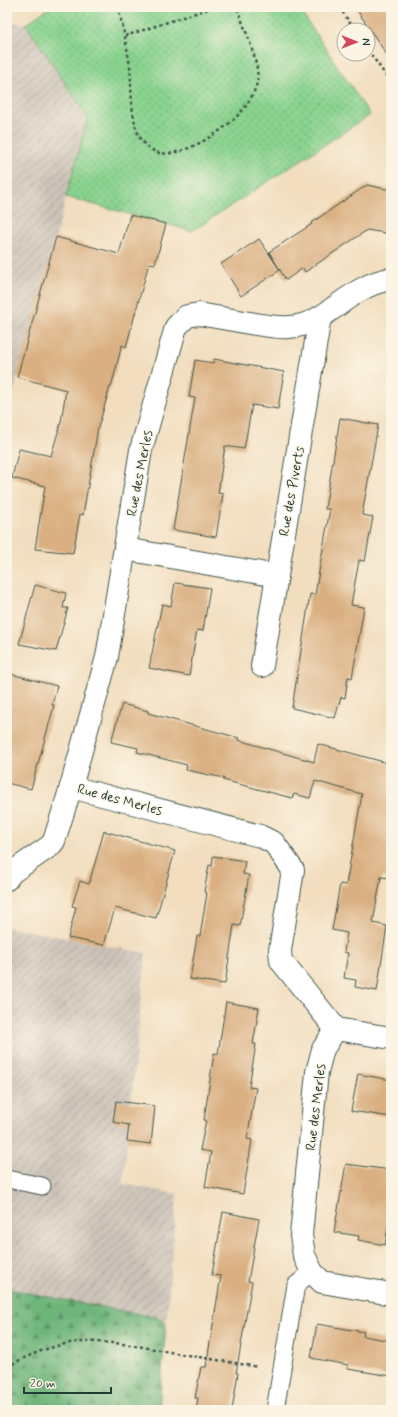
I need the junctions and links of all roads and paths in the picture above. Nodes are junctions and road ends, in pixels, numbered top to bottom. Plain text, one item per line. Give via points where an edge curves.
1 (118, 7) edge
2 (214, 7) edge
3 (237, 7) edge
4 (339, 7) edge
5 (349, 22) edge
6 (125, 36) junction
7 (376, 61) edge
8 (391, 83) edge
9 (391, 279) edge
10 (320, 317) junction
11 (126, 549) junction
12 (277, 576) junction
13 (262, 666) dead end
14 (71, 787) junction
15 (7, 879) edge
16 (336, 1029) junction
17 (391, 1038) edge
18 (7, 1179) edge
19 (42, 1186) dead end
20 (312, 1272) junction
21 (391, 1294) edge
22 (7, 1367) edge
23 (282, 1372) junction
24 (275, 1410) edge

1 - 6 path
2 - 6 path
3 - 6 path via 257,68 257,82 253,94 245,108 226,126 205,140 182,150 159,153 149,148 137,131
4 - 5 path
7 - 8 path
9 - 10 street, Rue des Merles via 378,281 363,288
10 - 11 street, Rue des Merles via 302,325 277,328 199,314 187,316 176,327 141,450
10 - 12 street, Rue des Piverts
11 - 12 street
11 - 14 street, Rue des Merles via 107,658
12 - 13 street, Rue des Piverts
14 - 15 street via 54,841 11,873
14 - 16 street, Rue des Merles via 260,836 274,843 293,870 280,950 281,961
16 - 17 street
16 - 20 street, Rue des Merles via 323,1049 315,1088 301,1235 304,1255
18 - 19 lane
20 - 21 street via 322,1282
20 - 23 lane via 296,1285
22 - 23 path via 52,1348 70,1343 95,1342 132,1344
23 - 24 lane

